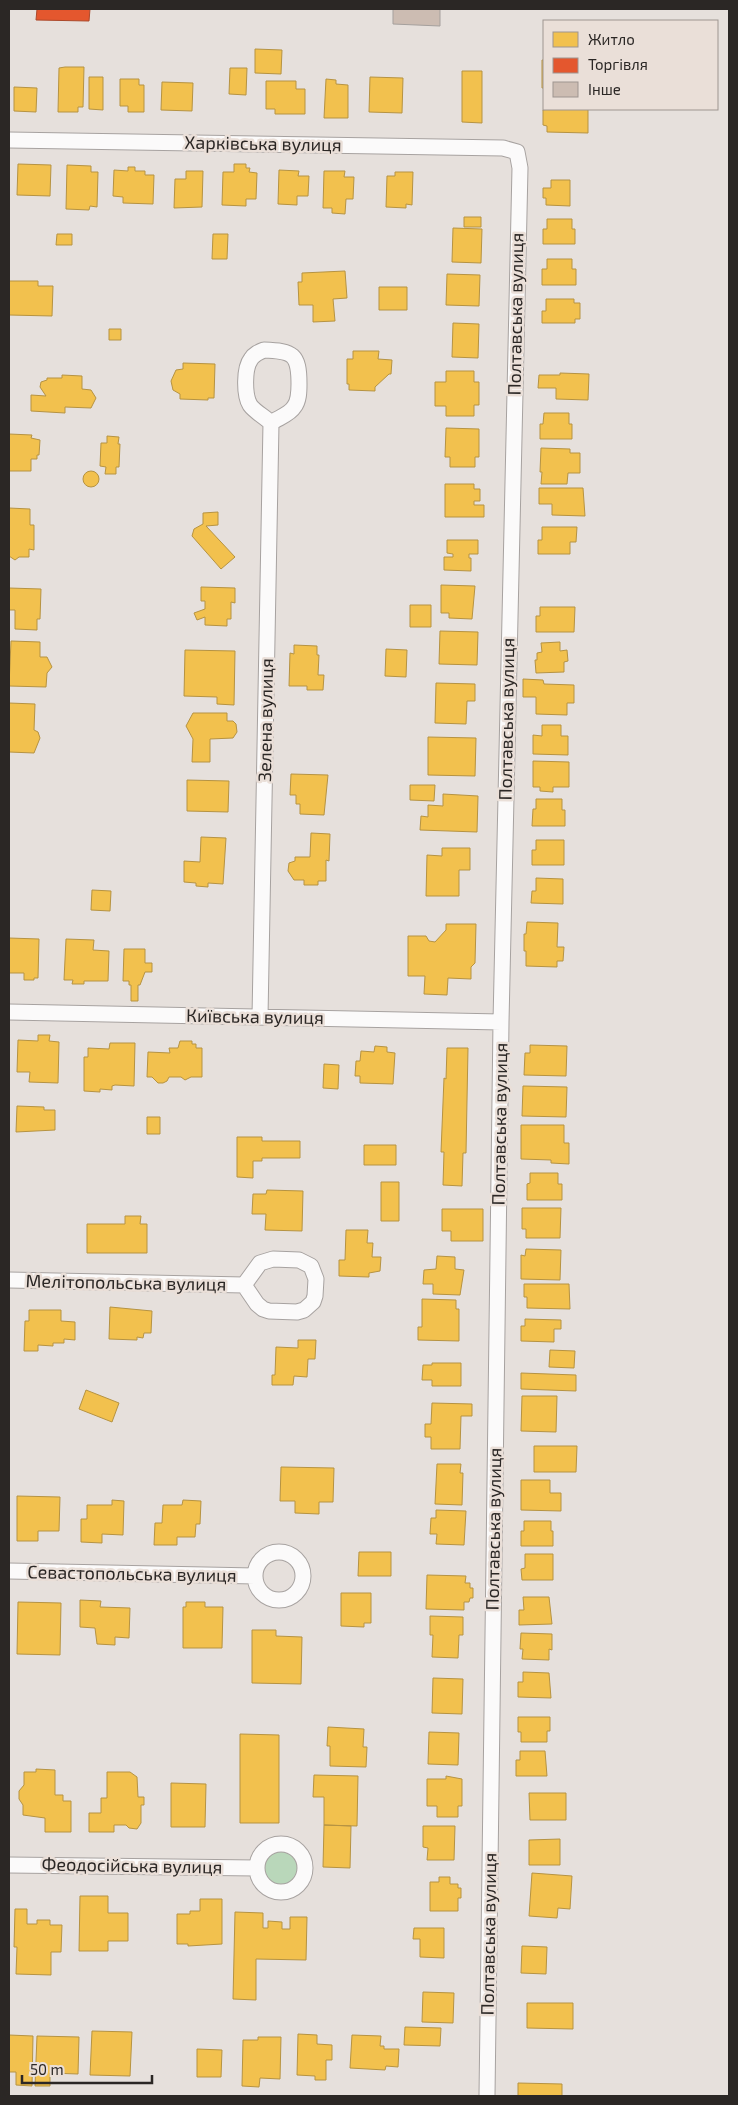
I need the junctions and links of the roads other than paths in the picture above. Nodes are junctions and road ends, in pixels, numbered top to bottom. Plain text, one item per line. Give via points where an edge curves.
1 (9, 140) edge
2 (517, 152) joint
3 (271, 423) junction
4 (9, 1012) edge
5 (260, 1017) junction
6 (501, 1022) junction
7 (9, 1280) edge
8 (244, 1285) junction
9 (9, 1571) edge
10 (255, 1576) dead end
11 (9, 1865) edge
12 (256, 1868) dead end
13 (487, 2096) edge

1 - 2 street, Харківська вулиця via 503,148
2 - 6 street, Полтавська вулиця via 520,168
3 - 3 street via 249,403 248,368 252,356 258,352 282,351 298,363 298,395 294,407
3 - 5 street, Зелена вулиця
4 - 5 street, Київська вулиця
5 - 6 street, Київська вулиця
6 - 13 street, Полтавська вулиця
7 - 8 street, Мелітопольська вулиця
8 - 8 street, Мелітопольська вулиця via 263,1309 298,1312 309,1308 313,1302 316,1279 311,1266 305,1262 273,1259 260,1263
9 - 10 street, Севастопольська вулиця
11 - 12 street, Феодосійська вулиця

